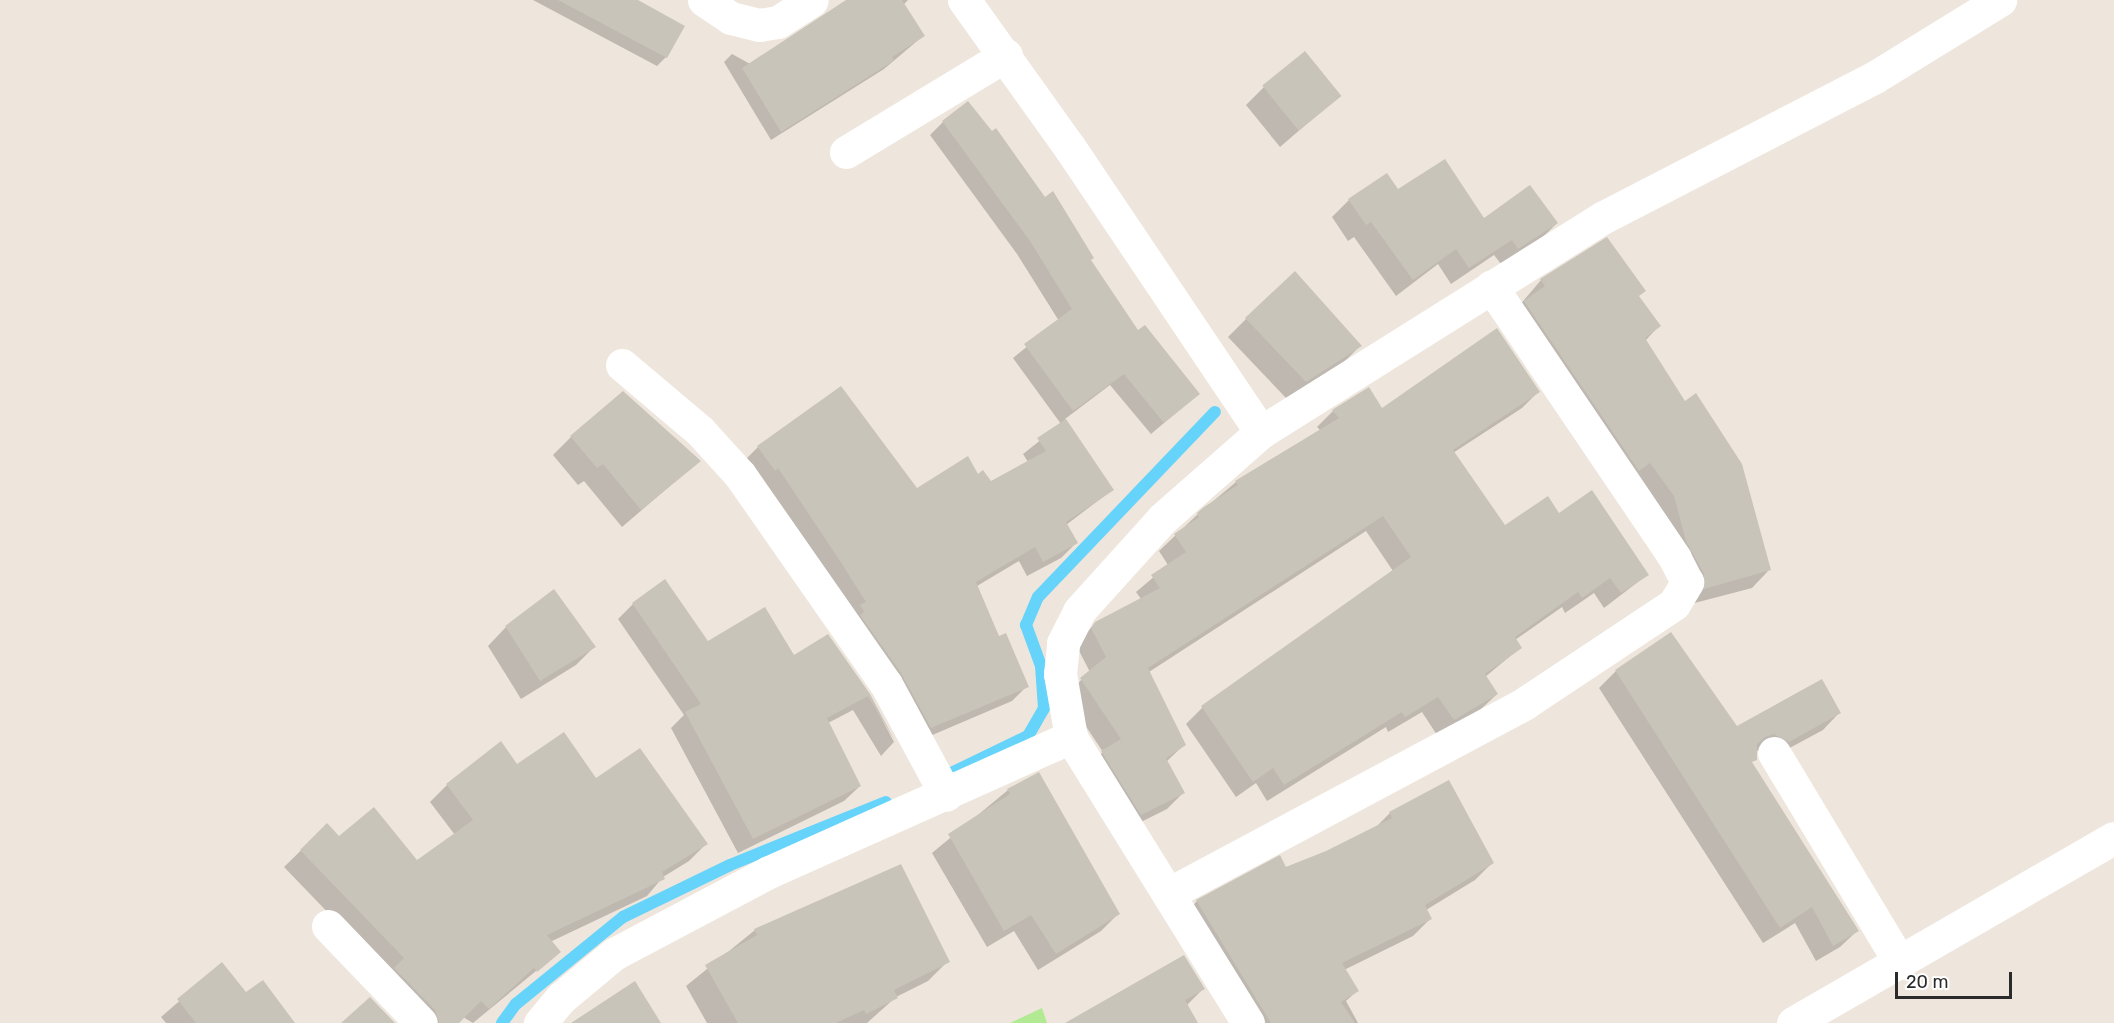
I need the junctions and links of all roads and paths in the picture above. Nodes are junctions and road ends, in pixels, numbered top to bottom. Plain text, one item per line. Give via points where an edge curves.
1 (704, 0) edge
2 (812, 0) edge
3 (964, 0) edge
4 (2000, 0) edge
5 (1006, 55) junction
6 (846, 152) dead end
7 (1491, 286) junction
8 (622, 365) dead end
9 (1261, 432) junction
10 (1071, 737) junction
11 (1774, 753) dead end
12 (946, 795) junction
13 (2114, 838) edge
14 (1168, 894) junction
15 (328, 926) dead end
16 (1900, 963) junction
17 (422, 1023) edge
18 (540, 1023) edge
19 (1248, 1023) edge
20 (1793, 1023) edge

1 - 2 street via 731,18 759,25 778,22
3 - 5 street
4 - 7 street via 1875,77 1602,218
5 - 6 street
5 - 9 street
7 - 9 street
7 - 14 street via 1676,558 1687,582 1674,604 1525,703
8 - 12 street via 700,431 740,475 886,684
9 - 10 street via 1162,519 1079,611 1063,643 1060,674
10 - 12 street
10 - 14 street
11 - 16 street
12 - 18 street via 769,872 614,954 561,998
13 - 16 street
14 - 19 street
15 - 17 street
16 - 20 street

